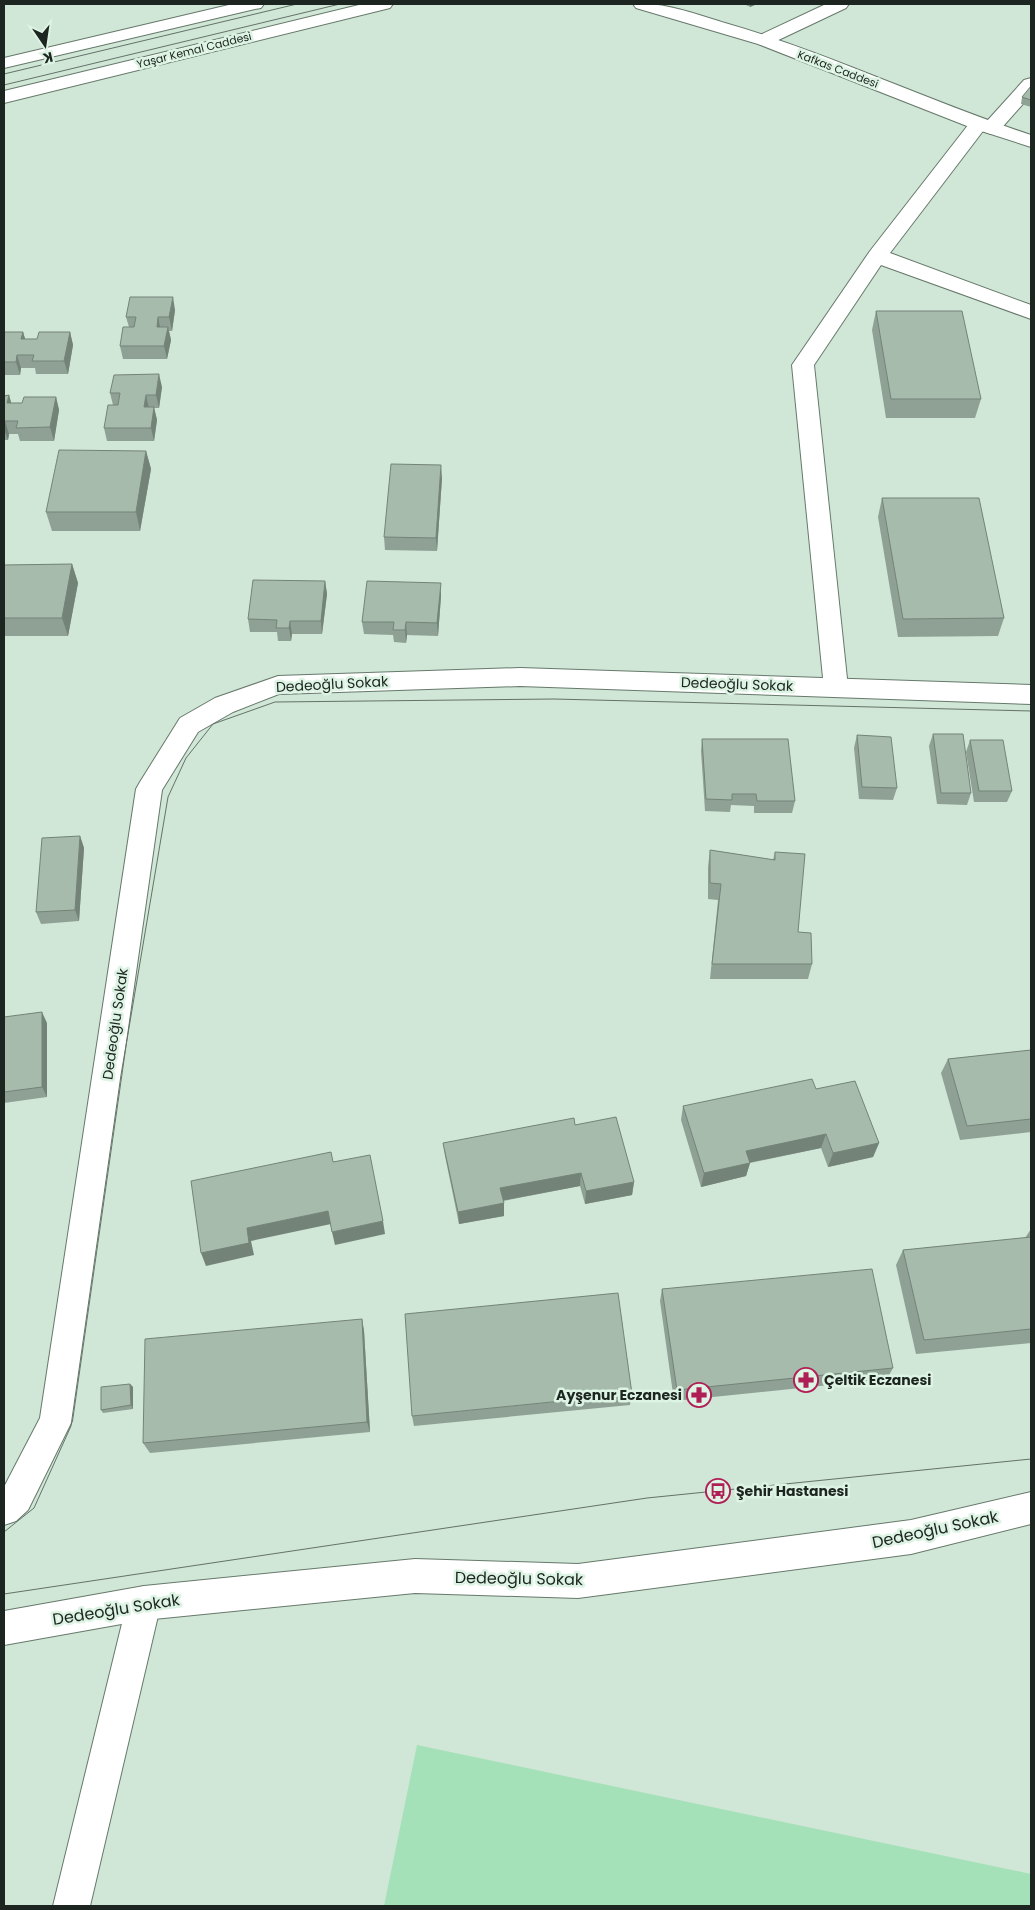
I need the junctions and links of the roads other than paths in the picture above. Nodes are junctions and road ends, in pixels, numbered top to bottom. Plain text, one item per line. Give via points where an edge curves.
1 (255, 4) edge
2 (384, 4) edge
3 (642, 4) edge
4 (840, 4) edge
5 (764, 40) junction
6 (4, 63) edge
7 (1031, 84) edge
8 (4, 97) edge
9 (985, 126) junction
10 (1031, 141) edge
11 (877, 256) junction
12 (1031, 312) edge
13 (836, 688) junction
14 (1031, 695) edge
15 (1031, 1508) edge
16 (4, 1509) edge
17 (144, 1603) junction
18 (4, 1628) edge
19 (71, 1906) edge

1 - 6 street
2 - 8 street, Yaşar Kemal Caddesi
3 - 5 street, Kafkas Caddesi
4 - 5 street
5 - 9 street, Kafkas Caddesi
7 - 9 street
9 - 10 street, Kafkas Caddesi
9 - 11 street
11 - 12 street
11 - 13 street via 803,365
13 - 14 street, Dedeoğlu Sokak
13 - 16 street, Dedeoğlu Sokak via 520,677 278,685 224,705 189,725 149,789 56,1421 16,1498
15 - 17 street, Dedeoğlu Sokak via 911,1537 578,1581 415,1576
17 - 18 street, Dedeoğlu Sokak
17 - 19 street

